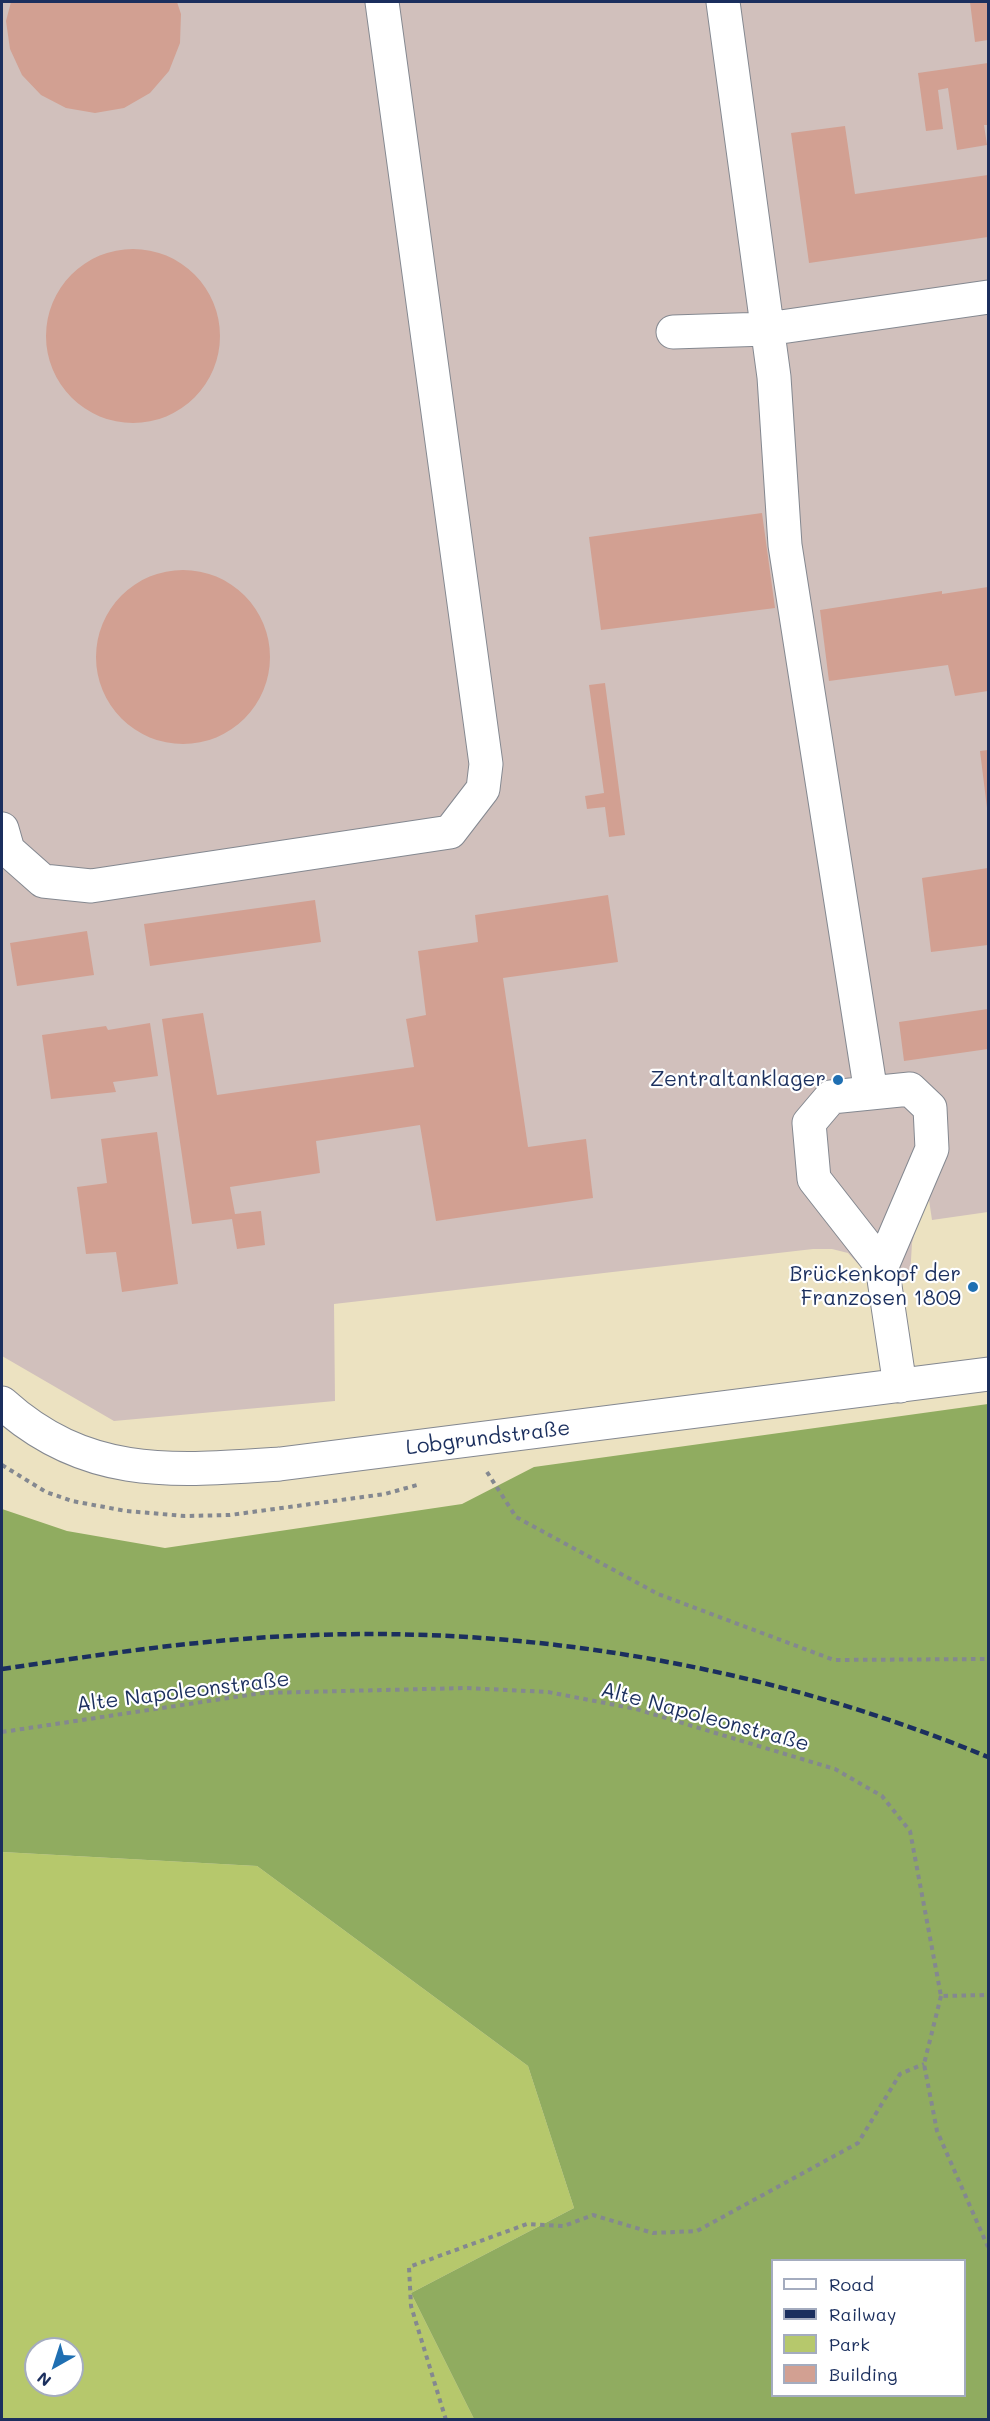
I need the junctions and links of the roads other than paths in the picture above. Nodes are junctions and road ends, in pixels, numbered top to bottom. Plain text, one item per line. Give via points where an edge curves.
1 (382, 2) edge
2 (723, 2) edge
3 (988, 297) edge
4 (767, 329) junction
5 (673, 332) dead end
6 (2, 829) edge
7 (871, 1093) junction
8 (882, 1266) junction
9 (988, 1374) edge
10 (900, 1386) junction
11 (2, 1403) edge

1 - 6 street via 486,764 483,789 450,832 91,886 43,881 8,850
2 - 4 street
3 - 4 street
4 - 5 street
4 - 7 street via 785,544
7 - 8 street via 910,1089 930,1108 933,1149
7 - 8 street via 831,1097 809,1123 814,1179
8 - 10 street
9 - 10 street, Lobgrundstraße
10 - 11 street, Lobgrundstraße via 280,1464 191,1470 146,1468 79,1452 38,1430

